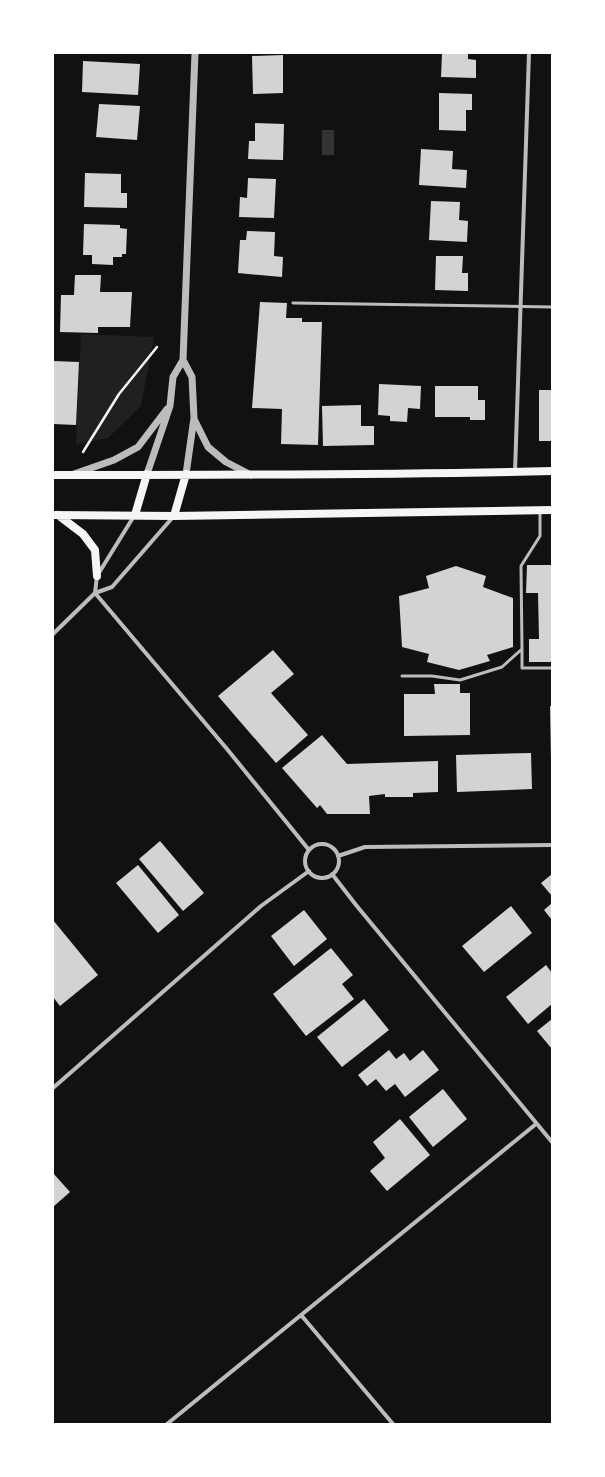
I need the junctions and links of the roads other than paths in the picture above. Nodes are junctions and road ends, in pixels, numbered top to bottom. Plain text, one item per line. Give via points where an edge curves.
1 (195, 53) edge
2 (529, 53) edge
3 (293, 303) dead end
4 (520, 306) junction
5 (552, 307) edge
6 (183, 360) junction
7 (170, 406) junction
8 (194, 418) junction
9 (552, 471) edge
10 (515, 472) junction
11 (147, 474) junction
12 (186, 474) junction
13 (69, 475) junction
14 (53, 476) edge
15 (253, 476) junction
16 (540, 510) junction
17 (552, 510) edge
18 (55, 515) edge
19 (135, 515) junction
20 (174, 516) junction
21 (97, 576) junction
22 (95, 593) junction
23 (53, 634) edge
24 (522, 649) junction
25 (552, 668) edge
26 (402, 676) dead end
27 (552, 845) edge
28 (308, 850) junction
29 (338, 856) junction
30 (308, 872) junction
31 (332, 874) junction
32 (53, 1088) edge
33 (536, 1124) junction
34 (552, 1142) edge
35 (301, 1315) junction
36 (167, 1424) edge
37 (393, 1424) edge

1 - 6 street
2 - 4 street
3 - 4 lane
4 - 5 lane
4 - 10 street
6 - 7 street via 173,377
6 - 8 street via 192,377
7 - 11 street
7 - 13 street via 138,447 114,460
8 - 12 street
8 - 15 street via 208,447 226,462
9 - 10 main road
10 - 15 main road
11 - 12 main road
11 - 13 main road
11 - 19 main road
12 - 15 main road
12 - 20 main road
13 - 14 main road
16 - 17 main road
16 - 20 main road
16 - 24 lane via 540,536 521,566
18 - 19 main road
18 - 21 main road via 83,534 95,550
19 - 20 main road
19 - 21 street
20 - 22 street via 112,587
21 - 22 street
22 - 23 street
22 - 28 street via 227,749
24 - 25 lane via 522,668
24 - 26 lane via 502,667 460,680 432,676
27 - 29 street via 365,847
28 - 29 street via 317,844 328,845
28 - 30 street via 305,861
29 - 31 street via 338,866
30 - 31 street via 323,878
30 - 32 street via 261,906
31 - 33 street
33 - 34 street
33 - 35 street
35 - 36 street
35 - 37 street

